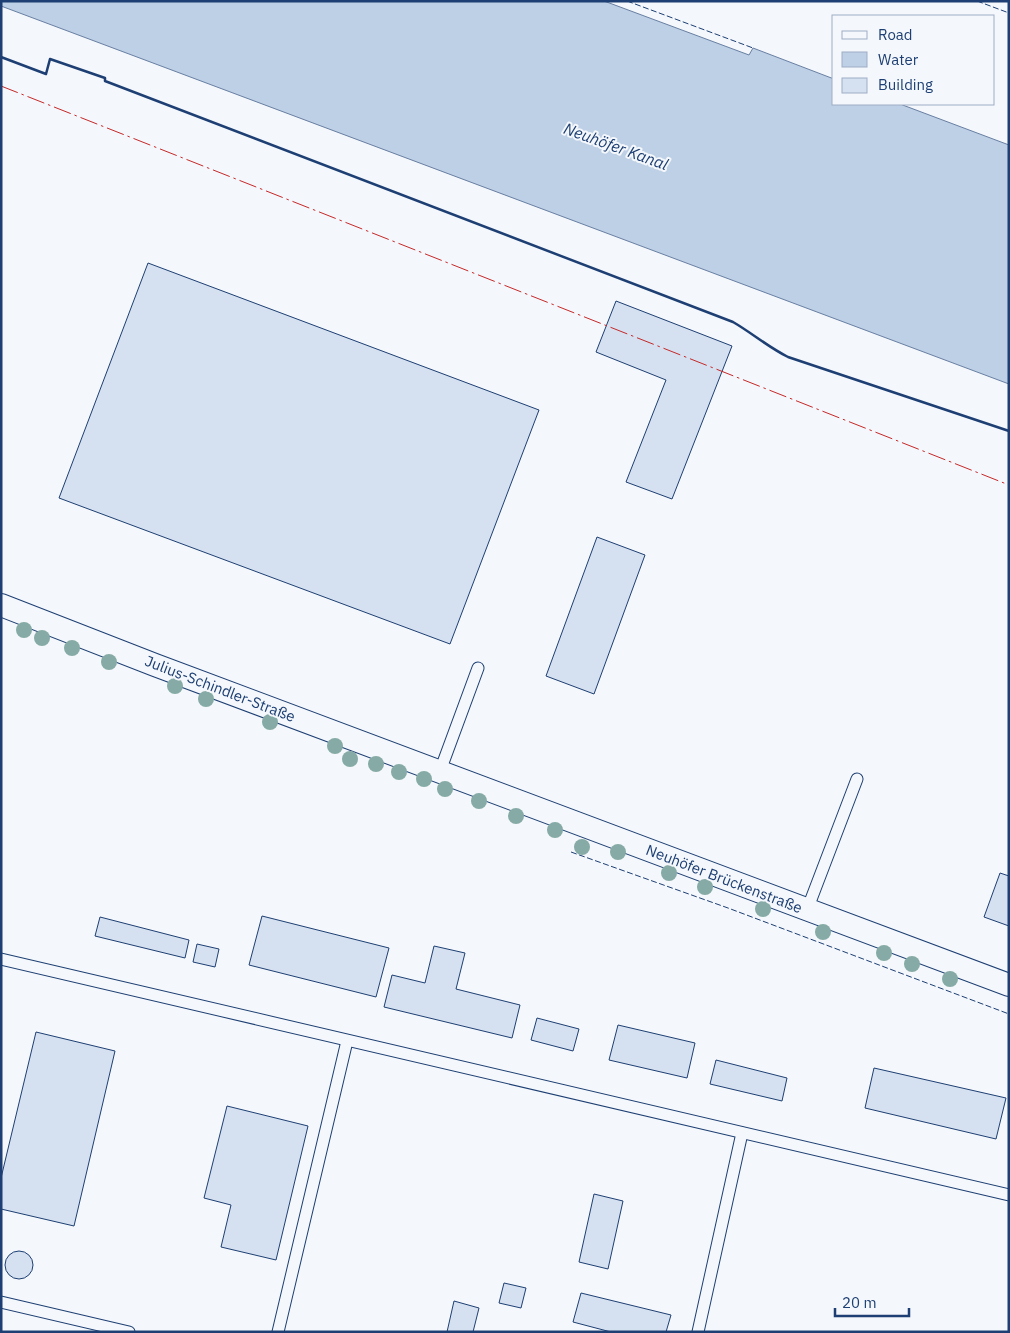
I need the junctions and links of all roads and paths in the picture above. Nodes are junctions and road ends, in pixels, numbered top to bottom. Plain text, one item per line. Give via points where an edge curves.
1 (1, 605) edge
2 (478, 668) dead end
3 (440, 771) junction
4 (857, 779) dead end
5 (807, 910) junction
6 (1, 959) edge
7 (1009, 985) edge
8 (347, 1041) junction
9 (742, 1133) junction
10 (1009, 1195) edge
11 (1, 1302) edge
12 (129, 1332) edge
13 (278, 1332) edge
14 (698, 1332) edge

1 - 3 street, Julius-Schindler-Straße
2 - 3 lane
3 - 5 street, Neuhöfer Brückenstraße
4 - 5 lane
5 - 7 street, Neuhöfer Brückenstraße
6 - 8 lane
8 - 9 lane
8 - 13 lane
9 - 10 lane
9 - 14 lane
11 - 12 lane

